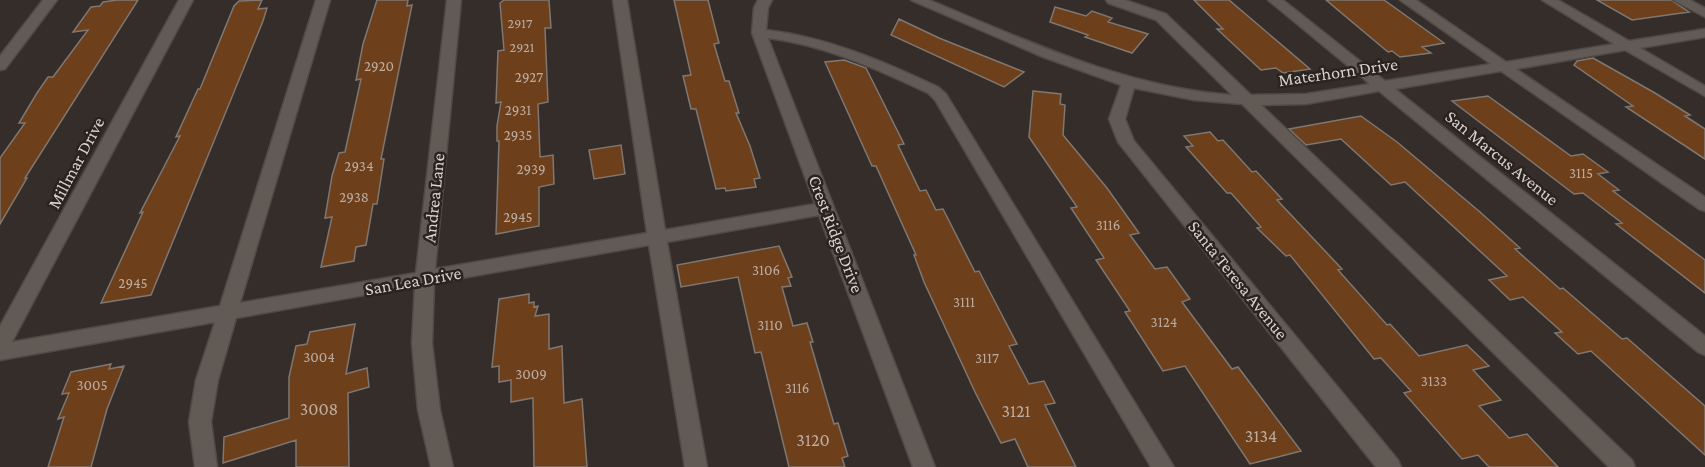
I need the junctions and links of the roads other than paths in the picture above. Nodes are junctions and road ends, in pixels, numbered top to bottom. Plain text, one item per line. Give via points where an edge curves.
1 (50, 0) edge
2 (186, 0) edge
3 (323, 0) edge
4 (454, 0) edge
5 (620, 0) edge
6 (765, 0) edge
7 (918, 0) edge
8 (1113, 0) edge
9 (1275, 0) edge
10 (1407, 0) edge
11 (1549, 0) edge
12 (1680, 0) edge
13 (1705, 13) edge
14 (759, 33) junction
15 (1705, 33) edge
16 (1628, 46) junction
17 (0, 66) edge
18 (1504, 67) junction
19 (1129, 82) junction
20 (1382, 87) junction
21 (1705, 92) edge
22 (1247, 100) junction
23 (1705, 205) edge
24 (826, 208) junction
25 (657, 237) junction
26 (425, 279) junction
27 (225, 314) junction
28 (0, 345) edge
29 (1705, 347) edge
30 (0, 352) edge
31 (206, 467) edge
32 (442, 467) edge
33 (696, 467) edge
34 (924, 467) edge
35 (1163, 467) edge
36 (1390, 467) edge
37 (1624, 467) edge

1 - 17 street
2 - 28 street, Millmar Drive
3 - 27 street
4 - 26 street, Andrea Lane
5 - 25 street
6 - 14 street, Crest Ridge Drive
7 - 19 street, Materhorn Drive
8 - 22 street via 1161,17
9 - 20 street, San Marcus Avenue
10 - 18 street
11 - 16 street
12 - 13 street
14 - 24 street, Crest Ridge Drive
14 - 35 street via 834,47 941,97
15 - 16 street, Materhorn Drive
16 - 18 street, Materhorn Drive
16 - 21 street
18 - 20 street, Materhorn Drive
18 - 23 street
19 - 22 street, Materhorn Drive via 1198,96
19 - 36 street, Santa Teresa Avenue via 1117,119 1126,142
20 - 22 street, Materhorn Drive via 1306,99
20 - 29 street, San Marcus Avenue
22 - 37 street
24 - 25 street, San Lea Drive
24 - 34 street, Crest Ridge Drive
25 - 26 street, San Lea Drive
25 - 33 street
26 - 27 street, San Lea Drive
26 - 32 street, Andrea Lane via 422,343 429,410
27 - 30 street, San Lea Drive
27 - 31 street via 200,422

